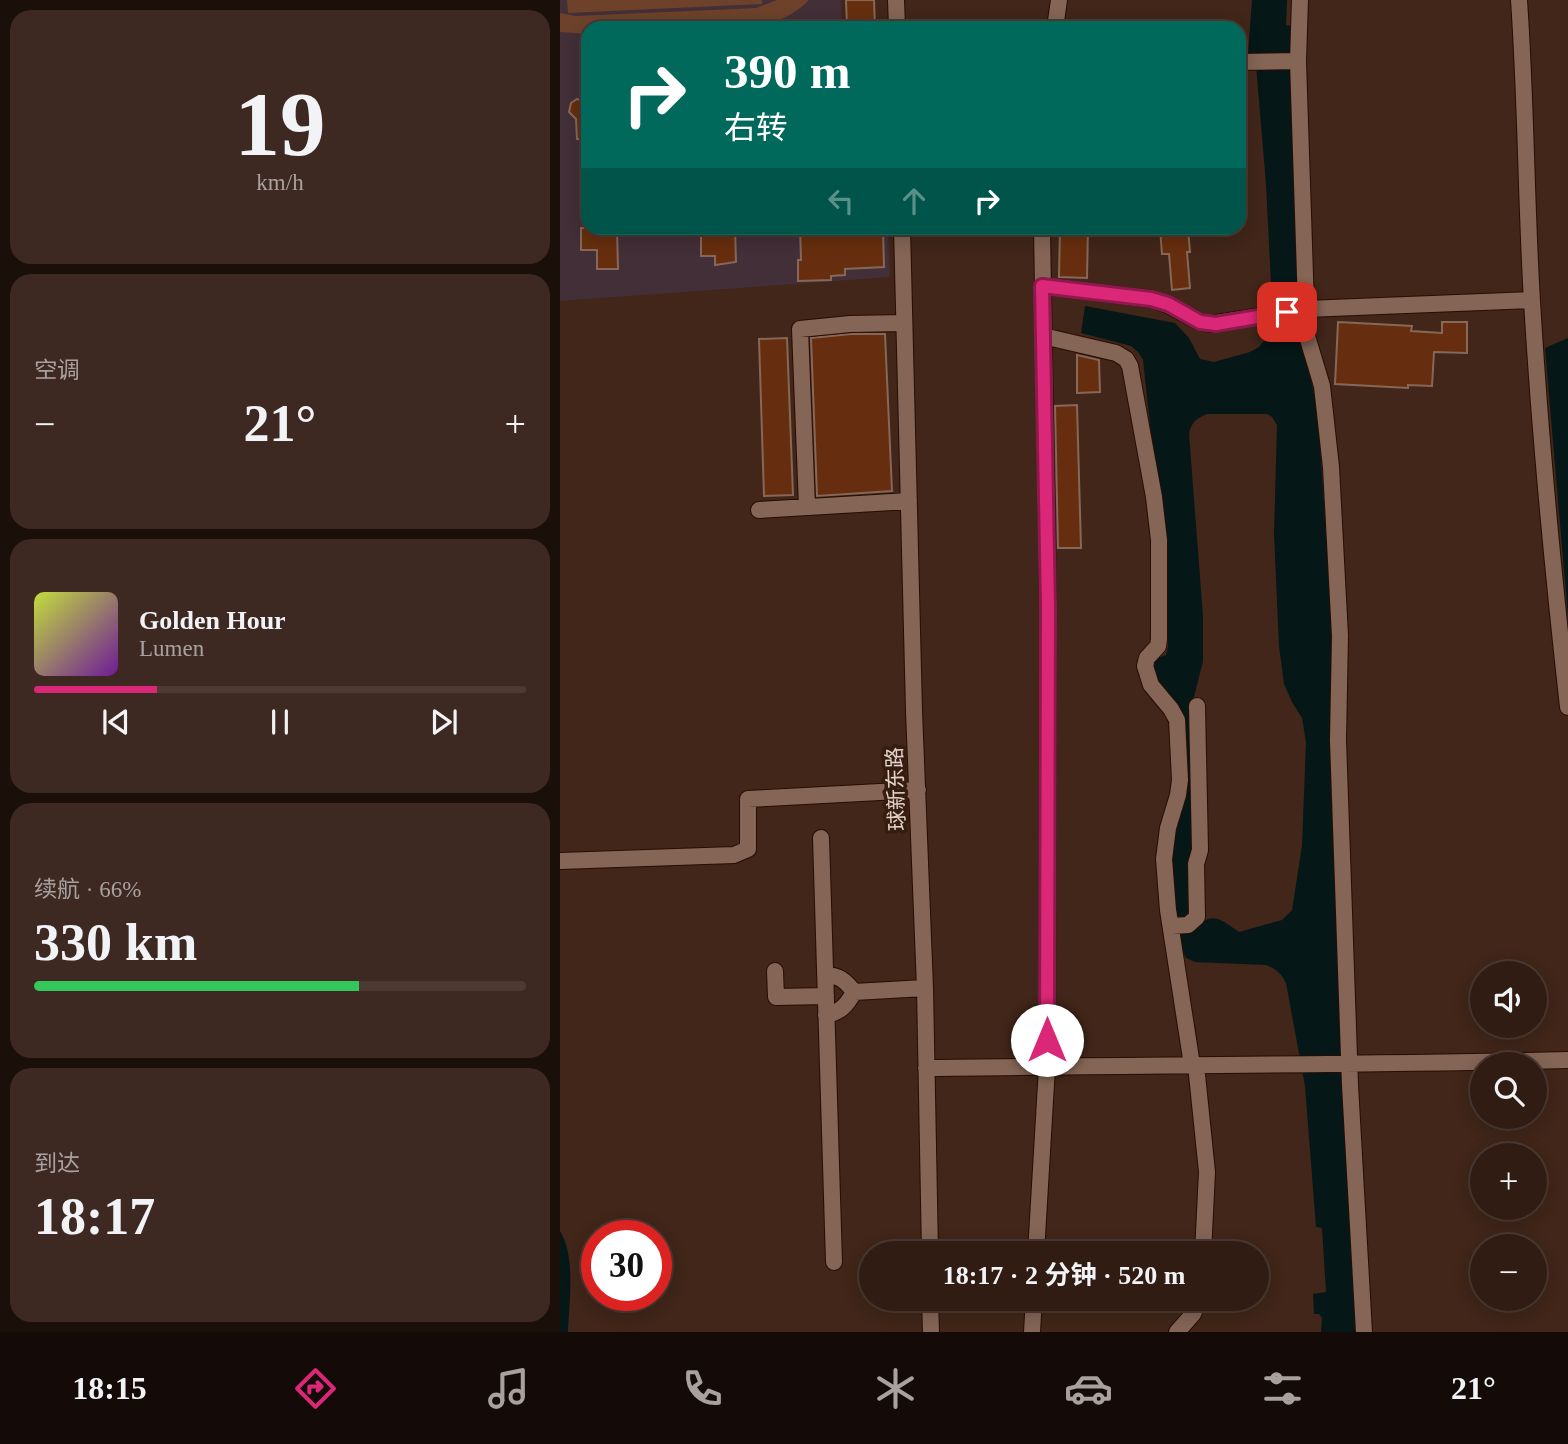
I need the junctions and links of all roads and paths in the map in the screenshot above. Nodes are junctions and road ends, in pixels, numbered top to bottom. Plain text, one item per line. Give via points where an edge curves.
1 (896, 0) edge
2 (1059, 0) edge
3 (1300, 0) edge
4 (1519, 0) edge
5 (897, 21) edge
6 (1056, 21) edge
7 (1296, 61) junction
8 (1246, 62) edge
9 (902, 235) edge
10 (1042, 235) edge
11 (1042, 286) junction
12 (1531, 300) junction
13 (1304, 309) junction
14 (904, 323) junction
15 (1043, 336) junction
16 (909, 502) junction
17 (807, 507) junction
18 (759, 510) dead end
19 (1197, 706) dead end
20 (1568, 707) edge
21 (918, 790) junction
22 (821, 838) dead end
23 (560, 861) edge
24 (1179, 926) junction
25 (775, 971) dead end
26 (825, 975) junction
27 (925, 988) junction
28 (854, 992) junction
29 (826, 996) junction
30 (826, 1015) junction
31 (1568, 1060) edge
32 (1347, 1064) junction
33 (1194, 1065) junction
34 (1047, 1067) junction
35 (926, 1068) junction
36 (930, 1241) edge
37 (1037, 1241) edge
38 (1204, 1241) edge
39 (834, 1262) dead end
40 (930, 1311) edge
41 (1033, 1311) edge
42 (1194, 1311) edge
43 (931, 1332) edge
44 (1032, 1332) edge
45 (1177, 1332) edge
46 (1364, 1332) edge

1 - 5 street
2 - 6 street
3 - 7 street
4 - 12 street
7 - 8 street
7 - 13 street
9 - 14 street, 球新东路
10 - 11 street
11 - 13 street via 1151,299 1205,324
11 - 15 street
12 - 13 street
12 - 20 street
13 - 32 street via 1322,386 1332,493 1340,636 1338,740
14 - 16 street, 球新东路
14 - 17 street via 800,329
15 - 24 street via 1116,354 1130,366 1159,540 1159,639 1145,666 1151,685 1177,720 1180,780 1164,859 1168,910
15 - 34 street via 1048,605
16 - 17 street
16 - 21 street, 球新东路
17 - 18 street
19 - 24 street via 1197,916
21 - 23 street via 748,799 748,849 734,855
21 - 27 street, 球新东路
22 - 26 street
24 - 33 street
25 - 29 street via 776,997
26 - 28 street via 843,979
26 - 29 street
27 - 28 street
27 - 35 street, 球新东路
28 - 30 street via 840,1011
29 - 30 street
30 - 39 street
31 - 32 street
32 - 33 street
32 - 46 street
33 - 34 street
33 - 38 street via 1207,1172
34 - 35 street
34 - 37 street
35 - 36 street, 球新东路
40 - 43 street
41 - 44 street
42 - 45 street

